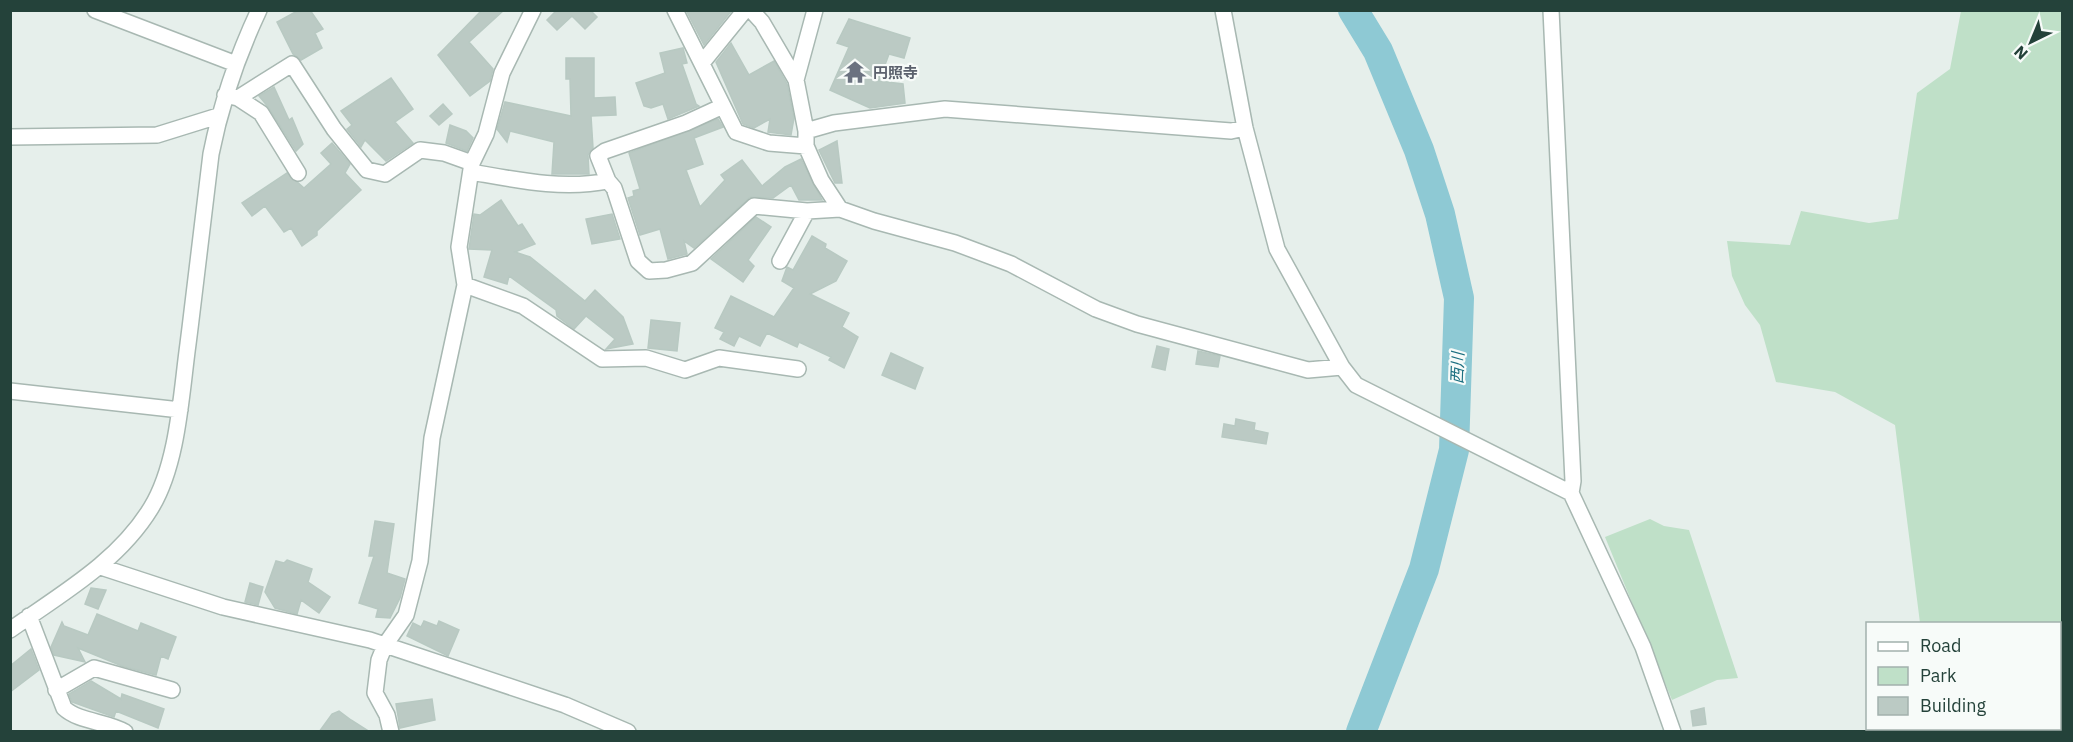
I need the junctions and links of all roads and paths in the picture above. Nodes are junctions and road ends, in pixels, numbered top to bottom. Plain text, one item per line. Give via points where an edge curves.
1 (95, 10) edge
2 (259, 10) edge
3 (533, 10) edge
4 (675, 10) edge
5 (745, 10) edge
6 (751, 10) edge
7 (815, 10) edge
8 (1223, 10) edge
9 (1551, 10) edge
10 (702, 63) junction
11 (236, 64) junction
12 (796, 80) junction
13 (231, 96) junction
14 (723, 106) junction
15 (218, 116) junction
16 (1245, 128) junction
17 (10, 136) edge
18 (806, 139) junction
19 (472, 167) junction
20 (298, 173) dead end
21 (608, 181) junction
22 (840, 209) junction
23 (807, 211) junction
24 (780, 261) dead end
25 (465, 285) junction
26 (1342, 367) junction
27 (798, 369) dead end
28 (10, 391) edge
29 (180, 410) junction
30 (1571, 493) junction
31 (101, 567) junction
32 (30, 616) junction
33 (10, 630) edge
34 (385, 645) junction
35 (56, 690) junction
36 (172, 690) dead end
37 (125, 732) edge
38 (391, 732) edge
39 (628, 732) edge
40 (1673, 732) edge

1 - 11 street
2 - 11 street
3 - 19 street via 502,73 486,134
4 - 10 street
5 - 10 street
6 - 12 street
7 - 12 street
8 - 16 street
9 - 30 street
10 - 14 street
11 - 13 street
12 - 18 street
13 - 15 street
13 - 19 street via 292,64 334,129 367,170 385,174 420,150 444,153
13 - 20 street via 261,112
14 - 18 street via 736,132 769,143
14 - 21 street via 604,151 598,156
15 - 17 street via 157,135
15 - 29 street
16 - 18 street via 1231,131 945,109 834,123
16 - 26 street via 1277,249
18 - 22 street via 821,180
19 - 21 street via 531,183 570,186
19 - 25 street via 459,247
21 - 23 street via 614,188 638,261 649,271 692,263 754,206
22 - 23 street
22 - 26 street via 1011,264 1096,309 1137,324 1308,370
23 - 24 street
25 - 27 street via 523,306 602,358 646,358 685,370 719,358
25 - 34 street via 432,438 420,561 406,615
26 - 30 street via 1356,385
28 - 29 street
29 - 31 street via 162,486 151,508
30 - 40 street via 1643,646
31 - 32 street
31 - 34 street via 223,607
32 - 33 street
32 - 35 street
34 - 38 street via 375,693
34 - 39 street via 564,705
35 - 36 street via 94,668
35 - 37 street via 72,715 111,724

